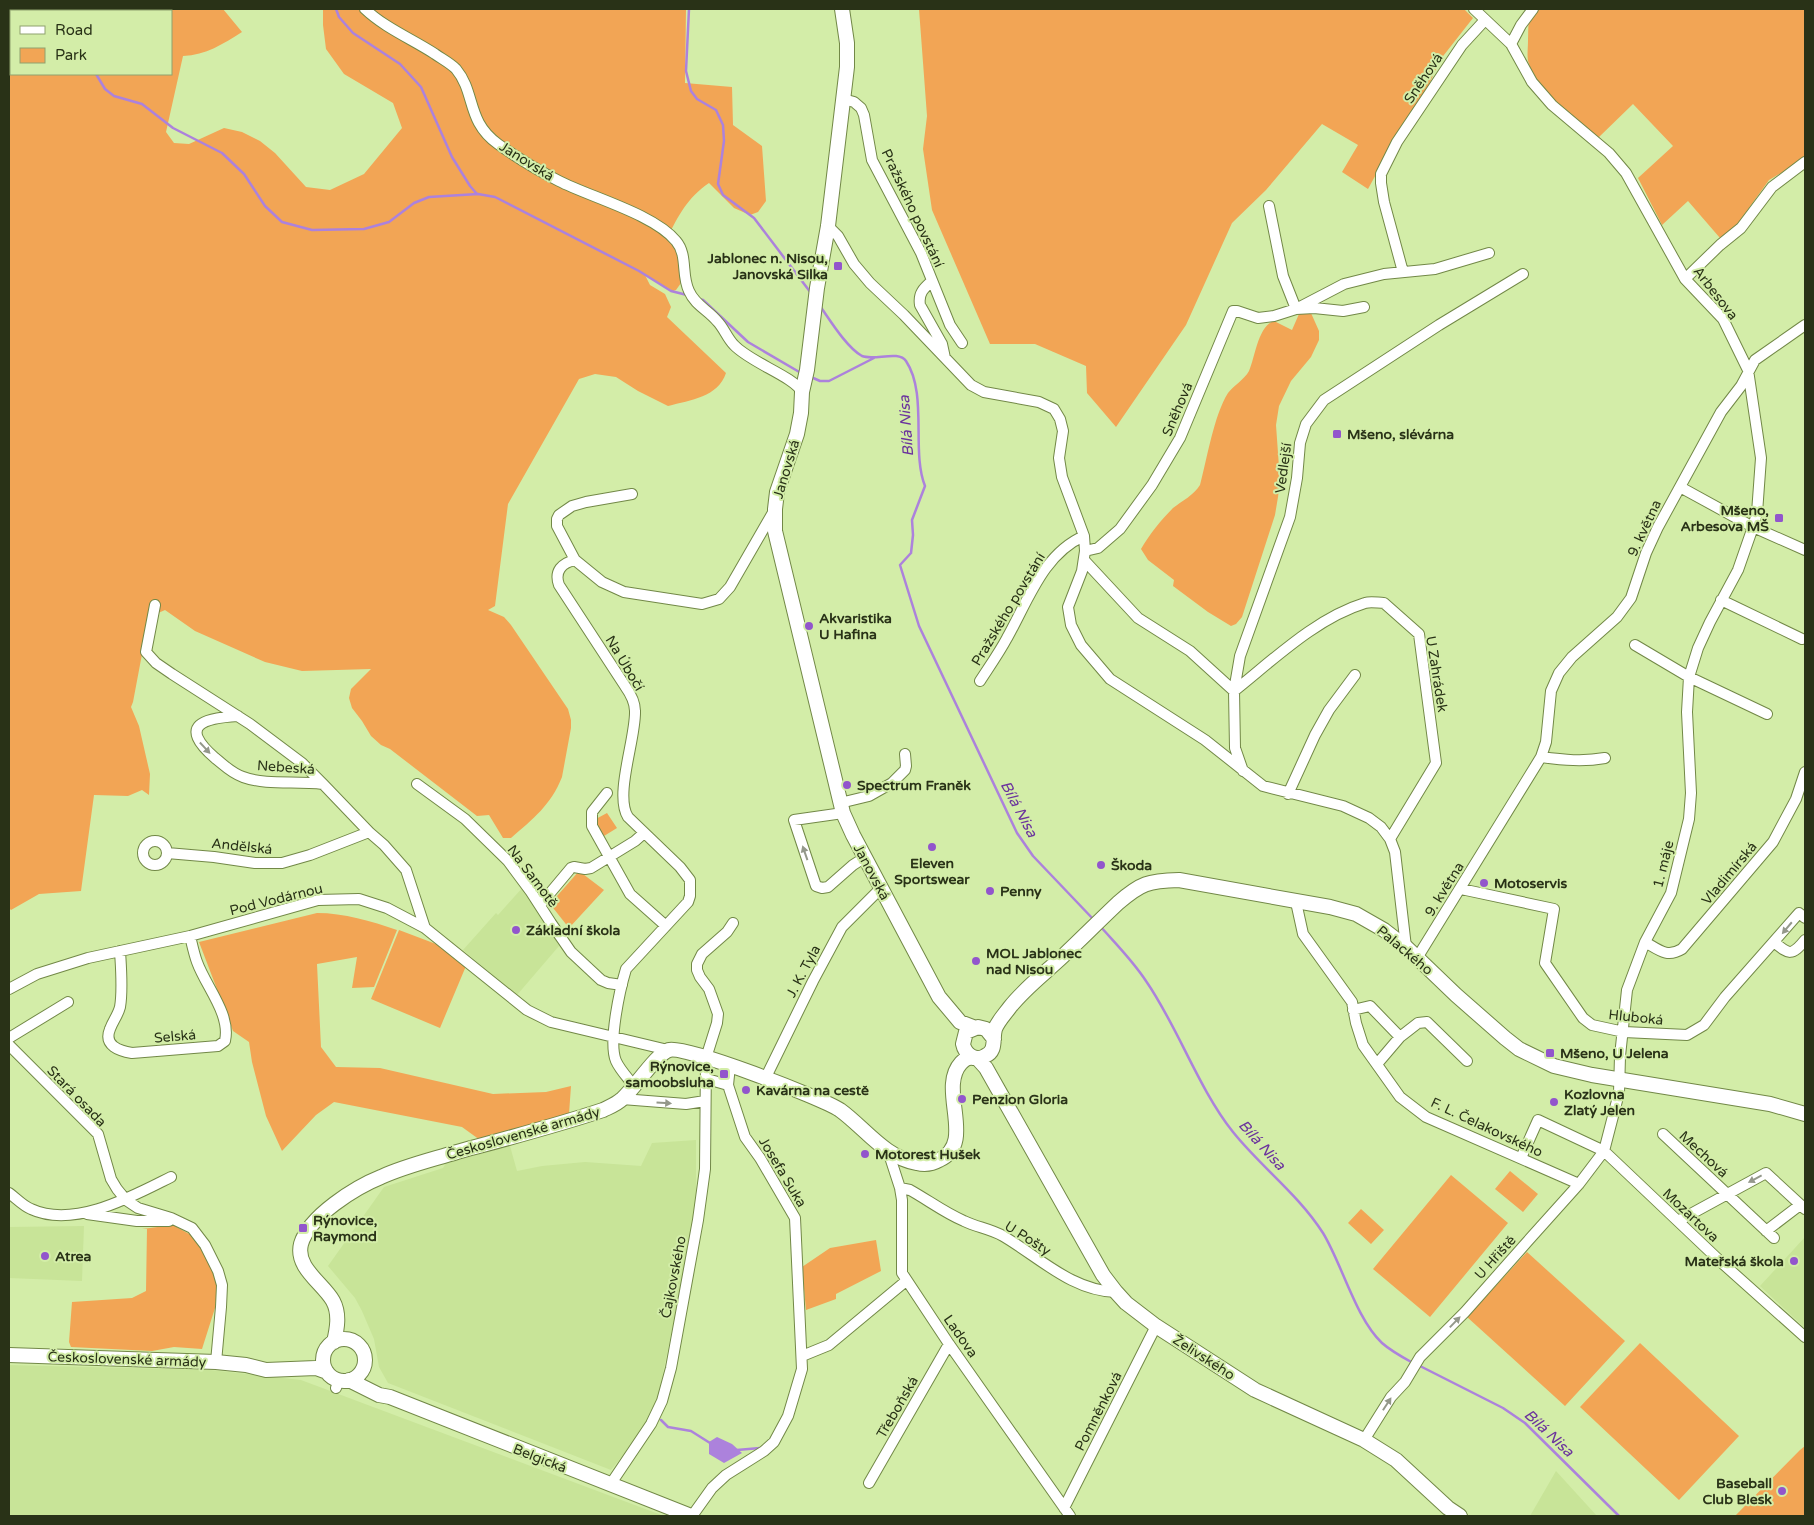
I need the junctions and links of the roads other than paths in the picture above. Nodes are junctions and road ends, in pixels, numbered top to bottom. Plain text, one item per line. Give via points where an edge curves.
1 (365, 9) edge
2 (842, 9) edge
3 (1474, 9) edge
4 (1533, 9) edge
5 (1485, 20) junction
6 (1511, 44) junction
7 (843, 99) junction
8 (1805, 162) edge
9 (1269, 206) dead end
10 (828, 226) junction
11 (1489, 253) dead end
12 (1403, 272) junction
13 (1523, 274) dead end
14 (1685, 279) junction
15 (932, 281) junction
16 (1364, 307) dead end
17 (1296, 309) junction
18 (1805, 325) edge
19 (962, 343) dead end
20 (946, 360) junction
21 (1748, 370) junction
22 (803, 388) junction
23 (1680, 487) junction
24 (632, 494) dead end
25 (774, 509) junction
26 (1754, 527) junction
27 (1084, 536) junction
28 (1805, 550) edge
29 (1084, 556) junction
30 (575, 560) junction
31 (1721, 600) junction
32 (155, 604) dead end
33 (1802, 639) dead end
34 (1635, 646) dead end
35 (1355, 676) dead end
36 (1688, 677) junction
37 (980, 681) dead end
38 (1234, 691) junction
39 (1767, 714) dead end
40 (238, 716) junction
41 (905, 754) dead end
42 (1541, 757) junction
43 (1605, 758) dead end
44 (1243, 772) junction
45 (1805, 772) edge
46 (323, 784) junction
47 (417, 784) dead end
48 (607, 793) dead end
49 (1288, 794) junction
50 (842, 808) junction
51 (369, 832) junction
52 (644, 833) junction
53 (1390, 839) junction
54 (167, 853) dead end
55 (609, 857) junction
56 (864, 858) junction
57 (881, 888) junction
58 (1461, 889) junction
59 (1296, 902) junction
60 (540, 905) junction
61 (1805, 918) edge
62 (734, 923) dead end
63 (666, 926) junction
64 (426, 928) junction
65 (190, 936) junction
66 (1805, 940) edge
67 (1645, 942) junction
68 (1774, 942) junction
69 (1406, 947) junction
70 (120, 951) junction
71 (1417, 958) junction
72 (922, 966) junction
73 (622, 985) junction
74 (9, 989) edge
75 (1018, 997) junction
76 (68, 1002) dead end
77 (1354, 1010) junction
78 (975, 1027) junction
79 (1624, 1032) junction
80 (1400, 1037) junction
81 (9, 1038) edge
82 (613, 1038) junction
83 (963, 1042) junction
84 (9, 1045) edge
85 (993, 1045) junction
86 (668, 1050) junction
87 (706, 1058) junction
88 (975, 1058) junction
89 (1467, 1061) dead end
90 (1377, 1064) junction
91 (730, 1066) junction
92 (707, 1079) junction
93 (766, 1079) junction
94 (1619, 1079) junction
95 (728, 1085) junction
96 (634, 1086) junction
97 (953, 1097) junction
98 (622, 1099) junction
99 (705, 1101) junction
100 (1805, 1114) edge
101 (1019, 1125) junction
102 (1663, 1134) dead end
103 (888, 1151) junction
104 (1604, 1151) junction
105 (1521, 1158) junction
106 (171, 1177) dead end
107 (1579, 1184) junction
108 (900, 1188) junction
109 (9, 1193) edge
110 (1727, 1194) junction
111 (126, 1200) junction
112 (1803, 1207) edge
113 (83, 1214) junction
114 (1678, 1221) junction
115 (181, 1222) junction
116 (906, 1281) junction
117 (1116, 1292) junction
118 (334, 1302) junction
119 (1156, 1326) junction
120 (1805, 1337) edge
121 (353, 1341) junction
122 (334, 1342) junction
123 (949, 1344) junction
124 (324, 1353) junction
125 (9, 1355) edge
126 (802, 1356) junction
127 (216, 1362) junction
128 (246, 1365) junction
129 (364, 1368) junction
130 (326, 1372) junction
131 (341, 1383) junction
132 (390, 1398) junction
133 (1364, 1440) junction
134 (869, 1483) dead end
135 (610, 1485) junction
136 (1067, 1512) edge
137 (692, 1516) edge
138 (1460, 1516) edge

1 - 22 street, Janovská via 451,64 464,82 480,127 496,143 559,181 602,198 666,231 681,249 686,285 694,300 717,321 734,345
2 - 7 street, Janovská via 847,51
3 - 5 street, Arbesova
4 - 6 street
5 - 6 street, Arbesova
5 - 12 street, Sněhová via 1462,45 1397,142 1381,174 1384,202
6 - 14 street, Arbesova via 1532,82 1552,105 1609,153 1626,173
7 - 10 street, Janovská
7 - 15 street, Pražského povstání via 861,108 872,160
8 - 14 street via 1772,187 1741,228
9 - 17 street via 1283,276
10 - 20 street, Pražského povstání via 870,283
10 - 22 street, Janovská
11 - 12 street, Sněhová via 1435,268
12 - 17 street, Sněhová via 1344,284
13 - 38 street, Vedlejší via 1324,400 1306,424 1300,444 1290,517 1240,656
14 - 21 street, Arbesova via 1722,320
15 - 19 street, Pražského povstání via 950,325
15 - 20 street, Pražského povstání via 923,289 920,305 942,344
16 - 17 street, Sněhová via 1343,311
17 - 29 street, Sněhová via 1258,318 1234,311 1180,438 1152,485 1120,529
18 - 21 street, 9. května via 1755,360
20 - 27 street, Pražského povstání via 971,385 984,392 1039,402 1054,409 1063,431 1058,458 1062,477
21 - 23 street, 9. května via 1742,386 1720,412
21 - 26 street, Arbesova via 1761,458
22 - 25 street, Janovská via 797,434
23 - 26 street
23 - 42 street, 9. května via 1658,526 1631,598 1617,617 1559,673 1551,691 1546,742
24 - 30 street via 572,506 559,515 557,526
25 - 30 street via 730,587 712,603 624,592 602,582
25 - 50 street, Janovská via 775,531
26 - 28 street
26 - 31 street, 1. máje via 1738,570
27 - 29 street, Pražského povstání
27 - 37 street, Pražského povstání via 1059,552 1048,565
29 - 38 street via 1138,618 1190,651
29 - 44 street, Pražského povstání via 1082,571 1068,607 1071,625 1081,645 1110,679 1205,740
30 - 52 street, Na Úbočí via 560,568 557,579 631,696 635,711 623,804 628,817
31 - 33 street
31 - 36 street, 1. máje
32 - 40 street, Nebeská via 146,652 167,671
34 - 36 street
35 - 49 street via 1329,710
36 - 39 street
36 - 67 street, 1. máje via 1688,819 1671,893
38 - 44 street, Vedlejší via 1235,748
38 - 53 street, U Zahrádek via 1305,634 1367,602 1384,603 1419,634 1436,763
40 - 46 street, Nebeská via 302,763
40 -> 46 street, Nebeská via 206,720 197,734 204,748 229,770 266,781
41 - 50 street via 906,766 892,783
42 - 43 street via 1573,762
42 - 58 street, 9. května
44 - 49 street, Pražského povstání via 1263,786
45 - 67 street, Vladimírská via 1796,799 1773,842 1682,949 1675,954 1665,953
46 - 51 street, Nebeská
47 - 60 street, Na Samotě via 465,819 508,861
48 - 55 street via 592,812 591,820
49 - 53 street, Pražského povstání via 1343,806 1369,818
50 - 56 street, Janovská
56 -> 50 street via 828,887 816,886 794,820
51 - 54 street, Andělská via 282,863
51 - 64 street, Nebeská via 406,870
52 - 55 street
52 - 63 street, Na Úbočí via 690,880 688,902
53 - 69 street, Pražského povstání via 1398,871
55 - 60 street via 589,869 571,868
55 - 63 street via 630,894
56 - 57 street, Janovská
57 - 72 street, Janovská
57 - 93 street, J. K. Tyla via 842,928 812,981
58 - 71 street, 9. května
58 - 79 street, Hluboká via 1554,908 1544,957 1547,969 1583,1018 1592,1025
59 - 69 street, Palackého via 1356,914
59 - 75 street, Palackého via 1179,880 1141,885
59 - 77 street, F. L. Čelakovského via 1304,934 1352,1002
60 - 73 street, Na Samotě via 572,952 601,980
61 -> 68 street, Hluboká via 1799,913
62 - 87 street via 702,954 697,964 718,1014
63 - 73 street, Na Úbočí via 626,969
64 - 65 street, Pod Vodárnou via 387,908 359,899 341,898 318,900
64 - 82 street, Pod Vodárnou via 527,1010 551,1022
65 - 70 street, Pod Vodárnou
65 - 70 street, Selská via 197,963 227,1031 225,1041 218,1046 132,1053 115,1048 108,1036 120,1006
66 - 68 street via 1792,952 1786,952
67 - 79 street, 1. máje via 1627,990
68 - 79 street, Hluboká via 1704,1025 1688,1035
69 - 71 street, Palackého
70 - 74 street, Pod Vodárnou via 53,968
71 - 94 street, Palackého via 1519,1049 1562,1069
72 - 78 street, Janovská via 946,1007 960,1022
72 - 83 street, Janovská via 938,1006
73 - 82 street, Na Úbočí
75 - 78 street, Palackého via 1001,1007 984,1024
75 - 85 street, Palackého via 998,1023
76 - 81 street
77 - 80 street via 1370,1006
77 - 90 street, F. L. Čelakovského via 1363,1045
78 - 83 street via 966,1032
78 - 85 street via 986,1029
79 - 94 street, 1. máje
80 - 89 street via 1418,1023 1427,1022
80 - 90 street
82 - 86 street, Pod Vodárnou
82 - 96 street via 616,1060
83 - 88 street via 967,1053
83 - 97 street via 949,1070
84 - 111 street, Stará osada via 98,1134 111,1179
85 - 88 street via 985,1056
85 - 101 street, Želivského via 998,1076
86 - 87 street
86 - 96 street, Československé armády
87 - 91 street
87 - 92 street, Čajkovského
88 - 97 street via 966,1058 956,1069
88 - 101 street, Želivského via 983,1063
90 - 105 street, F. L. Čelakovského via 1400,1097 1426,1117
91 - 93 street
91 - 95 street, Josefa Suka
92 - 95 street
92 - 99 street, Čajkovského
93 - 103 street via 809,1094 839,1110
94 - 100 street, Palackého via 1770,1104
94 - 104 street, U Hřiště via 1619,1093
95 - 126 street, Josefa Suka via 745,1136 795,1218
96 - 98 street, Československé armády
97 - 103 street via 956,1136 952,1149 944,1158 920,1164
98 -> 99 street via 686,1104
98 - 118 street, Československé armády via 590,1115 398,1170 353,1190 324,1213 302,1243 301,1258 305,1267
99 - 135 street, Čajkovského via 705,1169 698,1220 662,1401 651,1424
101 - 117 street, Želivského via 1103,1275
102 - 110 street, Mechová
103 - 108 street, Ladova
104 - 105 street, Mozartova via 1538,1120
104 - 107 street, U Hřiště
104 - 114 street, Mozartova
105 - 107 street, F. L. Čelakovského
106 - 111 street
133 -> 107 street, U Hřiště via 1420,1357
108 - 116 street, Ladova via 901,1263
108 - 117 street, U Pošty via 910,1190 964,1221 1002,1235 1085,1288
109 - 113 street via 30,1209 50,1215
112 -> 110 street, Mechová via 1766,1173
110 - 112 street, Mechová via 1770,1235
110 - 114 street, Mechová
111 - 113 street
111 - 115 street, Stará osada via 138,1208
113 - 115 street via 137,1221
114 - 120 street, Mozartova
115 - 127 street, Stará osada via 192,1228 205,1244 222,1285
116 - 123 street, Ladova
116 - 126 street via 828,1345
117 - 119 street, Želivského
118 - 121 street, Československé armády via 342,1310
118 - 122 street via 338,1322
119 - 133 street, Želivského via 1255,1390
119 - 136 street, Pomněnková
121 - 122 street
121 - 129 street via 364,1352
122 - 124 street
123 - 134 street, Třeboňská
123 - 136 street, Ladova
124 - 128 street, Československé armády via 300,1362
124 - 130 street
125 - 127 street, Československé armády
126 - 137 street, Josefa Suka via 802,1369 791,1407 774,1442 726,1475
127 - 128 street, Československé armády
128 - 130 street, Československé armády via 266,1370 316,1368
129 - 131 street via 358,1376
129 - 132 street, Belgická via 370,1380
130 - 131 street
131 - 132 street, Belgická
132 - 135 street, Belgická
133 - 138 street, Želivského via 1396,1460
135 - 137 street, Belgická

